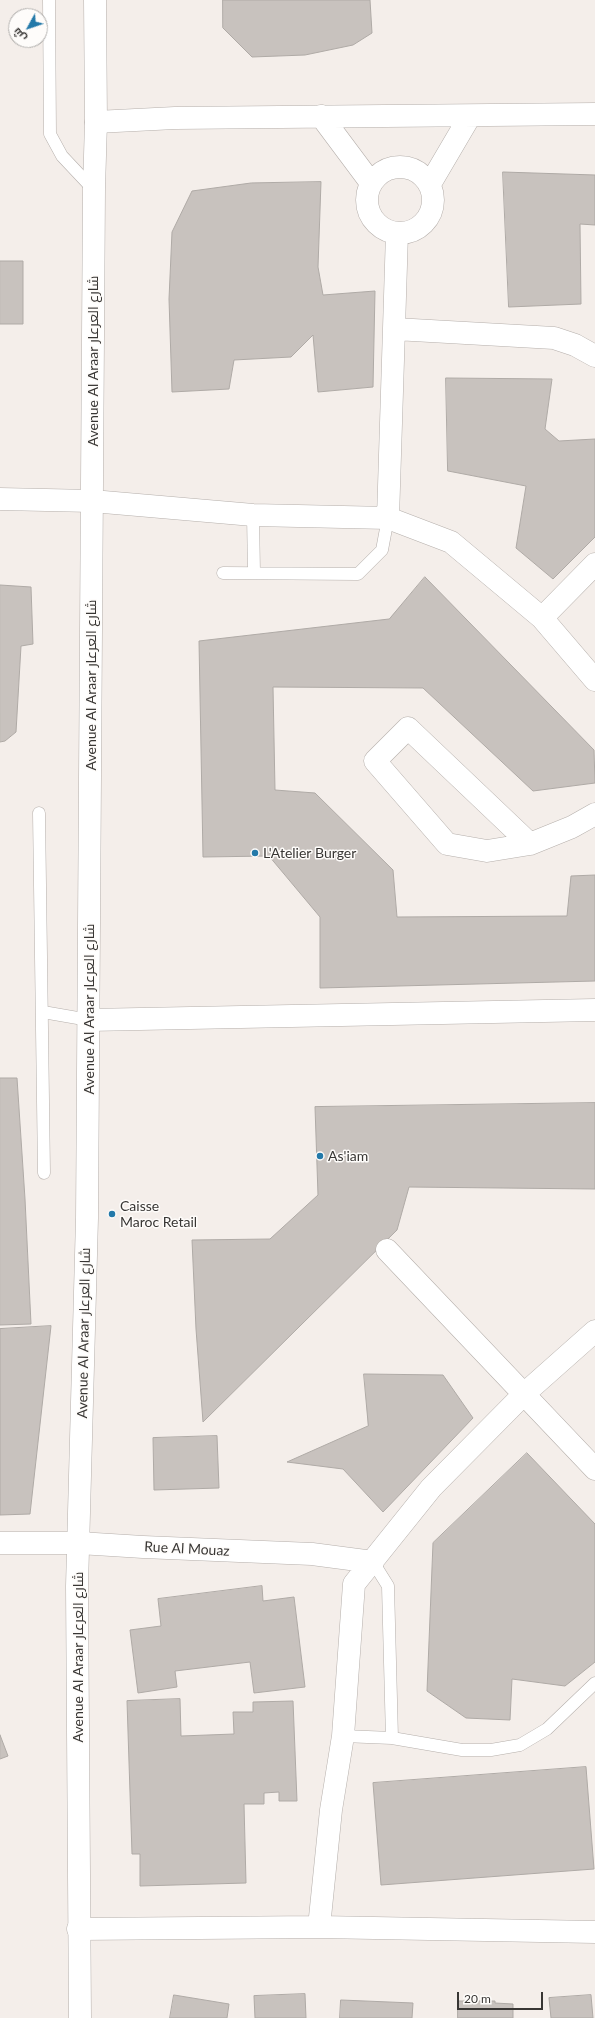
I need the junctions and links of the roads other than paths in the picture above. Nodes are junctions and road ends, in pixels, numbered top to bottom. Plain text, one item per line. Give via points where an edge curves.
1 (49, 0) edge
2 (95, 0) edge
3 (595, 114) edge
4 (321, 116) junction
5 (470, 116) junction
6 (96, 122) junction
7 (371, 183) junction
8 (430, 184) junction
9 (94, 189) junction
10 (396, 233) junction
11 (394, 329) junction
12 (595, 356) edge
13 (0, 499) edge
14 (92, 501) junction
15 (253, 515) junction
16 (388, 518) junction
17 (595, 564) edge
18 (223, 573) dead end
19 (254, 573) junction
20 (542, 618) junction
21 (595, 680) edge
22 (39, 813) dead end
23 (595, 814) edge
24 (530, 844) junction
25 (595, 1010) edge
26 (43, 1012) junction
27 (89, 1020) junction
28 (44, 1173) dead end
29 (387, 1250) dead end
30 (595, 1331) edge
31 (524, 1394) junction
32 (595, 1469) edge
33 (79, 1542) junction
34 (0, 1543) edge
35 (373, 1562) junction
36 (595, 1683) edge
37 (343, 1736) junction
38 (392, 1738) junction
39 (319, 1927) junction
40 (78, 1929) junction
41 (595, 1932) edge
42 (80, 2018) edge

1 - 9 lane via 50,134 62,156
2 - 6 street, Avenue Al Araar شارع العرعار
3 - 5 street
4 - 5 street
4 - 6 street
4 - 7 street
5 - 8 street
6 - 9 street, Avenue Al Araar شارع العرعار
7 - 8 street via 378,174 389,168 401,166 412,168 423,175
7 - 10 street via 366,205 370,215 377,224
8 - 10 street via 433,205 425,223 407,233
9 - 14 street, Avenue Al Araar شارع العرعار
10 - 11 street
11 - 12 street via 554,338 576,345
11 - 16 street
13 - 14 street
14 - 15 street
14 - 27 street, Avenue Al Araar شارع العرعار
15 - 16 street
15 - 19 lane
16 - 19 lane via 382,550 358,574
16 - 20 street via 451,542
17 - 20 street
18 - 19 lane
20 - 21 street
22 - 26 lane
23 - 24 street via 572,827
24 - 24 street via 487,851 447,844 375,761 408,728
25 - 27 street
26 - 27 lane
26 - 28 lane
27 - 33 street, Avenue Al Araar شارع العرعار
29 - 31 street
30 - 31 street
31 - 32 street
31 - 35 street via 431,1488
33 - 34 street, Rue Al Mouaz
33 - 35 street, Rue Al Mouaz via 150,1548 312,1554
33 - 40 street, Avenue Al Araar شارع العرعار
35 - 37 street via 354,1584
35 - 38 lane via 388,1586
36 - 38 lane via 547,1729 520,1745 491,1750 462,1750
37 - 38 lane
37 - 39 street via 331,1810
39 - 40 street
39 - 41 street
40 - 42 street, Avenue Al Araar شارع العرعار

